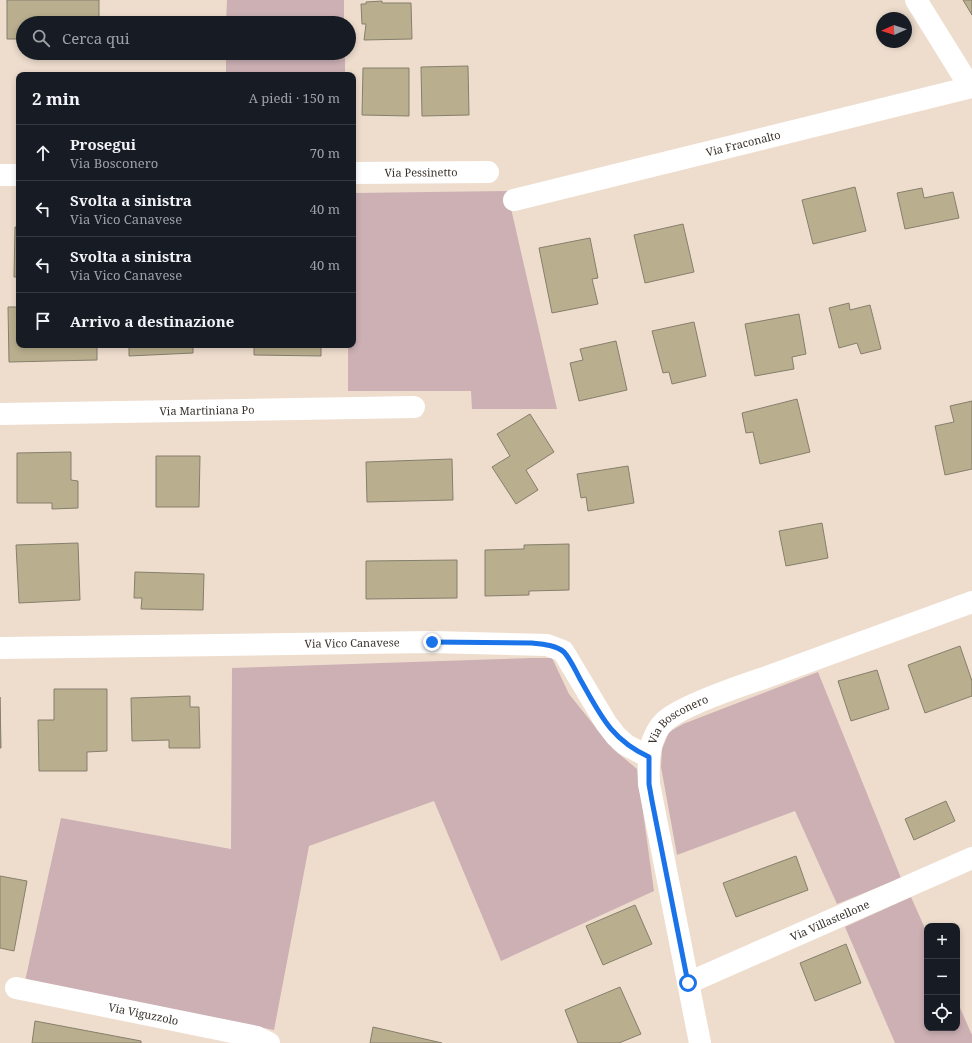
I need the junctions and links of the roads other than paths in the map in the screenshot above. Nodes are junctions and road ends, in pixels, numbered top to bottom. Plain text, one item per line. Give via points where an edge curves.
1 (916, 0) edge
2 (971, 87) edge
3 (488, 172) dead end
4 (356, 173) edge
5 (0, 175) edge
6 (16, 175) edge
7 (514, 200) dead end
8 (414, 407) dead end
9 (0, 414) edge
10 (972, 602) edge
11 (0, 648) edge
12 (649, 757) junction
13 (972, 858) edge
14 (688, 983) junction
15 (16, 988) dead end
16 (270, 1043) edge
17 (700, 1043) edge

1 - 2 street
2 - 7 street, Via Fraconalto
3 - 4 street, Via Pessinetto
5 - 6 street
8 - 9 street, Via Martiniana Po
10 - 12 street, Via Bosconero via 742,686 681,711 660,728 653,740
11 - 12 street, Via Vico Canavese via 432,642 547,645 563,652 616,736 626,745
12 - 14 street, Via Bosconero via 649,784
13 - 14 street, Via Villastellone
14 - 17 street, Via Bosconero
15 - 16 street, Via Viguzzolo via 257,1038

